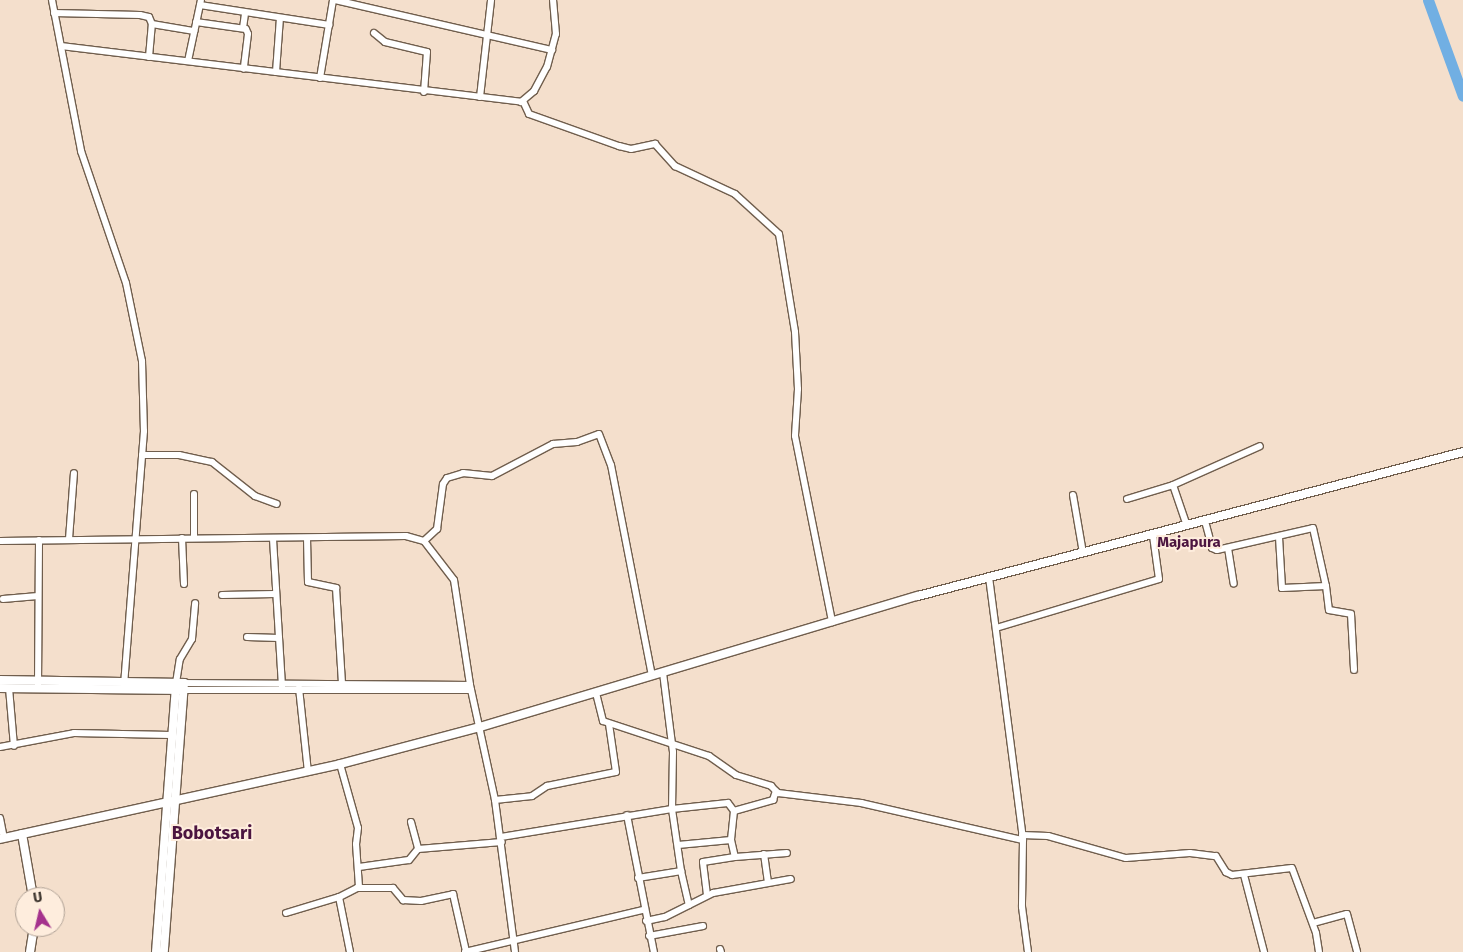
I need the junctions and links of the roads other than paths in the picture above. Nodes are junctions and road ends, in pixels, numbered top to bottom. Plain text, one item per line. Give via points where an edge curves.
1 (52, 0) edge
2 (334, 0) edge
3 (491, 0) edge
4 (553, 0) edge
5 (200, 3) edge
6 (54, 13) junction
7 (246, 13) junction
8 (280, 18) junction
9 (196, 22) junction
10 (152, 24) junction
11 (329, 25) junction
12 (243, 28) junction
13 (194, 31) junction
14 (374, 33) dead end
15 (489, 37) junction
16 (61, 46) junction
17 (552, 50) junction
18 (149, 57) junction
19 (188, 61) junction
20 (244, 69) junction
21 (276, 72) junction
22 (320, 78) junction
23 (424, 92) junction
24 (480, 97) junction
25 (523, 101) junction
26 (1260, 446) dead end
27 (142, 455) junction
28 (1461, 455) edge
29 (74, 473) dead end
30 (1172, 485) junction
31 (194, 494) dead end
32 (1073, 495) dead end
33 (1128, 499) dead end
34 (277, 504) dead end
35 (1206, 521) junction
36 (1187, 526) junction
37 (1153, 536) junction
38 (136, 537) junction
39 (194, 537) junction
40 (1279, 537) junction
41 (182, 538) junction
42 (307, 538) junction
43 (69, 539) junction
44 (273, 539) junction
45 (39, 540) junction
46 (0, 541) edge
47 (424, 541) junction
48 (1228, 548) junction
49 (1083, 553) junction
50 (990, 577) junction
51 (184, 584) dead end
52 (1234, 584) dead end
53 (1326, 586) junction
54 (275, 594) junction
55 (222, 595) dead end
56 (38, 596) junction
57 (3, 599) dead end
58 (196, 603) dead end
59 (832, 622) junction
60 (996, 628) junction
61 (247, 637) dead end
62 (278, 638) junction
63 (1354, 670) dead end
64 (663, 673) junction
65 (652, 676) junction
66 (0, 680) edge
67 (342, 683) junction
68 (38, 684) junction
69 (124, 686) junction
70 (175, 686) junction
71 (184, 686) junction
72 (282, 686) junction
73 (470, 687) junction
74 (0, 688) edge
75 (9, 688) junction
76 (299, 688) junction
77 (596, 693) junction
78 (609, 724) junction
79 (480, 727) junction
80 (171, 735) junction
81 (671, 744) junction
82 (14, 746) junction
83 (0, 747) edge
84 (340, 764) junction
85 (308, 772) junction
86 (776, 791) junction
87 (177, 799) junction
88 (495, 800) junction
89 (167, 801) junction
90 (672, 808) junction
91 (734, 811) junction
92 (627, 815) junction
93 (0, 818) edge
94 (411, 822) dead end
95 (22, 834) junction
96 (1023, 838) junction
97 (2, 839) edge
98 (501, 840) junction
99 (732, 840) junction
100 (678, 845) junction
101 (418, 849) junction
102 (787, 853) dead end
103 (764, 854) junction
104 (735, 857) junction
105 (359, 867) junction
106 (681, 871) junction
107 (1244, 875) junction
108 (638, 878) junction
109 (791, 880) dead end
110 (768, 882) junction
111 (32, 887) edge
112 (357, 888) junction
113 (707, 895) junction
114 (339, 897) junction
115 (689, 904) junction
116 (643, 910) junction
117 (286, 913) dead end
118 (646, 921) junction
119 (1313, 923) junction
120 (703, 926) dead end
121 (650, 936) junction
122 (32, 937) edge
123 (514, 942) junction
124 (30, 952) edge
125 (156, 952) edge
126 (164, 952) edge
127 (350, 952) edge
128 (465, 952) edge
129 (515, 952) edge
130 (654, 952) edge
131 (1028, 952) edge
132 (1264, 952) edge
133 (1320, 952) edge
134 (1357, 952) edge

1 - 6 street
2 - 11 street
2 - 15 street
3 - 15 street
4 - 17 street via 556,26
5 - 7 street
5 - 9 street
6 - 10 street via 140,15 149,17
6 - 16 street
7 - 8 street
7 - 12 street
8 - 11 street
8 - 21 street
9 - 12 street
9 - 13 street
10 - 13 street
10 - 18 street
11 - 22 street
12 - 20 street via 248,34
13 - 19 street
14 - 23 street via 385,42 427,52
15 - 17 street
15 - 24 street
16 - 18 street
16 - 27 street via 80,151 126,283 137,328 144,391
17 - 25 street via 544,75
18 - 19 street
19 - 20 street
20 - 21 street
21 - 22 street
22 - 23 street
23 - 24 street
24 - 25 street
25 - 59 street via 529,114 619,146 631,149 655,144 675,166 735,194 779,234 794,332 798,389 795,436
26 - 30 street
27 - 34 street via 179,455 212,462 248,492
27 - 38 street
28 - 35 main road
29 - 43 street
30 - 33 street
30 - 36 street
31 - 39 street
32 - 49 street
35 - 36 main road
35 - 48 street via 1212,548
36 - 37 main road
37 - 49 main road
37 - 60 street via 1159,579
38 - 41 street
38 - 43 street
38 - 69 street
39 - 41 street
39 - 44 street
40 - 48 street
40 - 53 street via 1313,528
40 - 53 street via 1282,588
41 - 51 street
42 - 44 street
42 - 47 street via 406,536
42 - 67 street via 308,582 336,588
43 - 45 street
44 - 54 street
45 - 46 street
45 - 56 street
47 - 65 street via 437,529 443,484 447,478 463,473 492,476 553,444 577,442 599,434 611,465
47 - 73 street via 454,580
48 - 52 street
49 - 50 main road
50 - 59 main road
50 - 60 street
53 - 63 street via 1330,610 1352,615
54 - 55 street
54 - 62 street
56 - 57 street
56 - 68 street
58 - 70 street via 192,639 180,659
59 - 64 main road
60 - 96 street
61 - 62 street
62 - 72 street
64 - 65 main road
64 - 81 street
65 - 77 main road
66 - 68 main road
67 - 72 street
67 - 73 street
68 - 69 main road
68 - 75 main road
69 - 70 main road
70 - 71 main road
70 - 80 main road
71 - 72 street
71 - 87 main road
72 - 76 street
73 - 76 street
73 - 79 street
74 - 75 main road
75 - 82 street
76 - 85 street
77 - 78 street via 599,716
77 - 79 main road
78 - 81 street
78 - 88 street via 616,772 547,786 532,796
79 - 84 main road
79 - 88 street
80 - 82 street via 74,733
80 - 89 main road
81 - 86 street via 708,756 736,775 771,786
81 - 90 street
82 - 83 street
84 - 85 main road
84 - 105 street via 358,828
85 - 87 main road
86 - 91 street via 773,800
86 - 96 street via 862,803
87 - 89 main road
87 - 126 main road
88 - 98 street
89 - 95 main road
89 - 125 main road
90 - 91 street via 723,802 732,806
90 - 92 street
90 - 100 street
91 - 99 street
92 - 98 street
92 - 108 street
93 - 97 street
94 - 101 street
95 - 97 main road
95 - 111 main road
96 - 107 street via 1048,836 1126,858 1190,853 1216,856 1226,872
96 - 131 street via 1022,907
98 - 101 street
98 - 123 street
99 - 100 street
99 - 104 street
100 - 106 street
101 - 105 street via 409,860
102 - 103 street
103 - 104 street
103 - 110 street
104 - 113 street via 703,862
105 - 112 street
106 - 108 street
106 - 115 street
107 - 119 street via 1292,868
107 - 132 street
108 - 116 street
109 - 110 street
110 - 113 street
112 - 114 street
112 - 128 street via 396,888 403,900 421,901 453,894
113 - 115 street
114 - 117 street
114 - 127 street
115 - 118 street
116 - 118 street
116 - 123 street
118 - 121 street
119 - 133 street
119 - 134 street via 1347,914
120 - 121 street
121 - 130 street
122 - 124 main road
123 - 128 street
123 - 129 street

